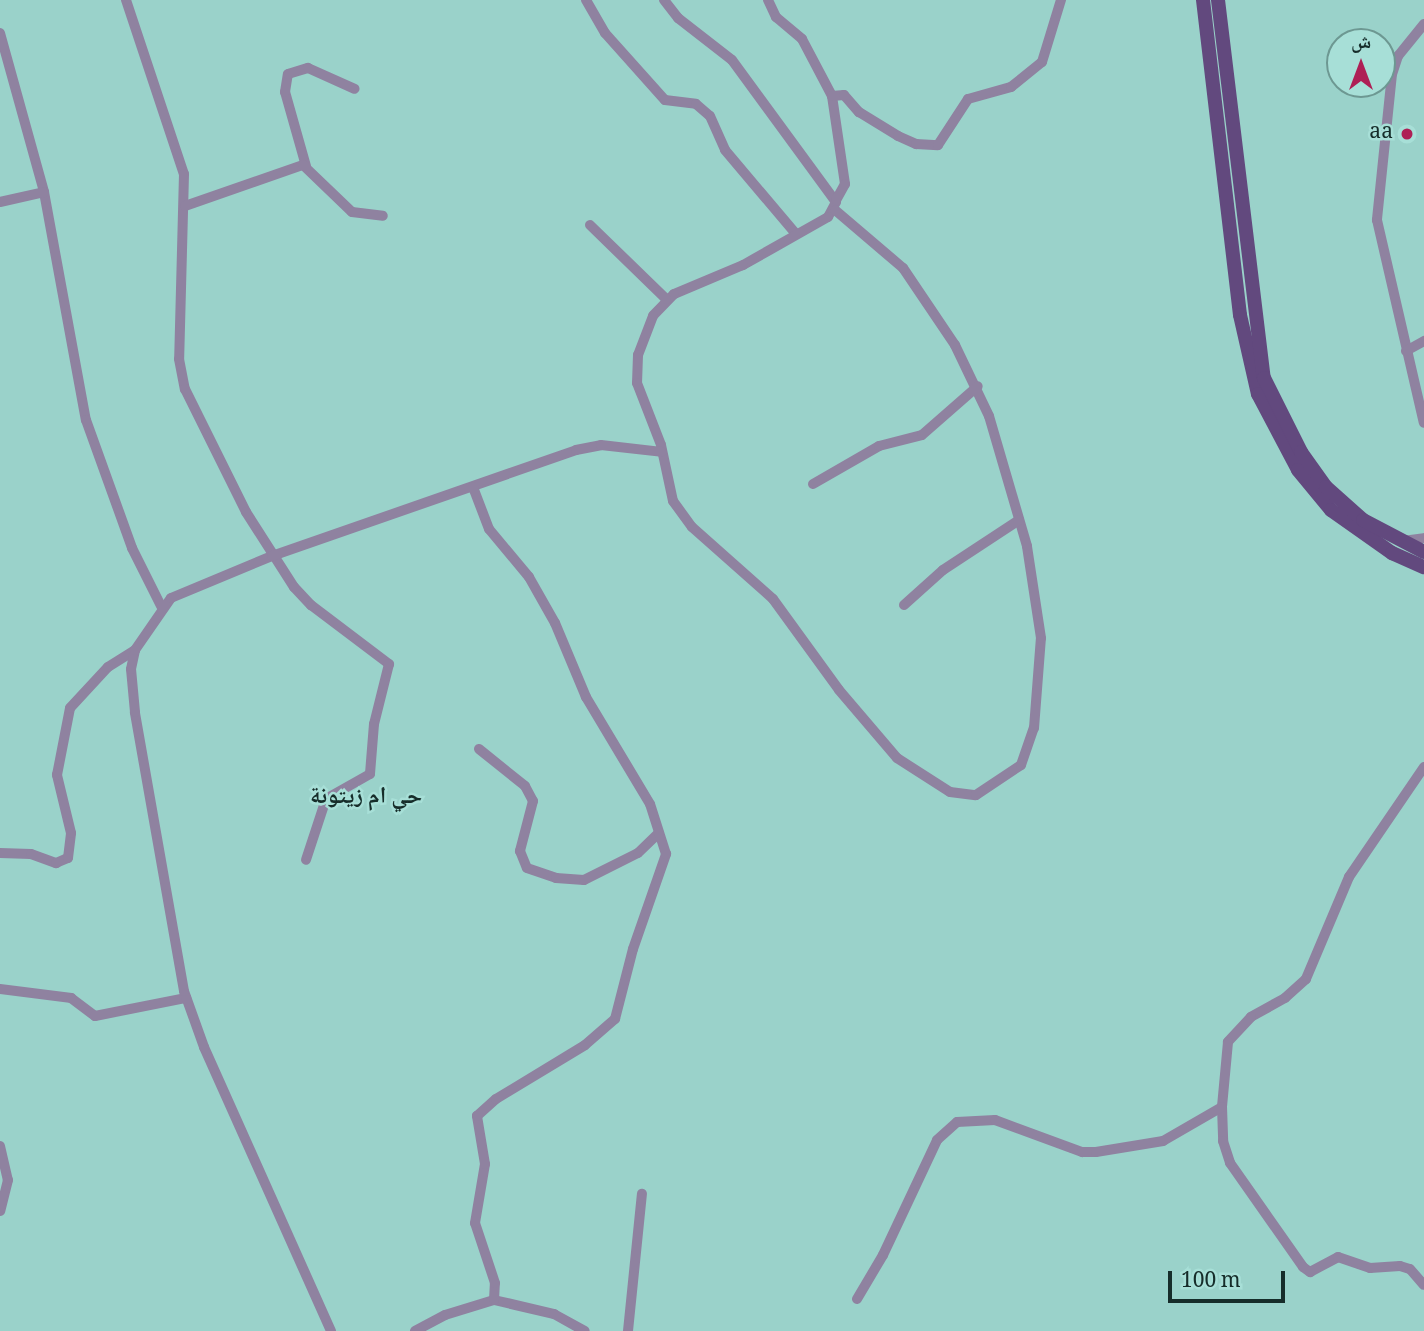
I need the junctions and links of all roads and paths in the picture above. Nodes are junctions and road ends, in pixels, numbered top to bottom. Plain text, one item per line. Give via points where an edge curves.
1 (126, 0) edge
2 (586, 0) edge
3 (664, 0) edge
4 (768, 0) edge
5 (1061, 0) edge
6 (1203, 0) edge
7 (1218, 0) edge
8 (1424, 24) edge
9 (0, 33) edge
10 (355, 89) dead end
11 (832, 96) junction
12 (306, 166) junction
13 (44, 192) junction
14 (0, 202) edge
15 (835, 204) junction
16 (185, 206) junction
17 (383, 216) dead end
18 (590, 226) dead end
19 (796, 234) junction
20 (666, 299) junction
21 (1424, 341) edge
22 (1406, 352) junction
23 (978, 386) junction
24 (1424, 423) edge
25 (662, 452) junction
26 (813, 484) dead end
27 (472, 487) junction
28 (1019, 520) junction
29 (1424, 538) edge
30 (1400, 541) junction
31 (1424, 552) edge
32 (272, 556) junction
33 (1424, 567) edge
34 (904, 605) dead end
35 (161, 607) junction
36 (135, 650) junction
37 (479, 749) dead end
38 (1424, 767) edge
39 (659, 833) junction
40 (0, 853) edge
41 (306, 860) dead end
42 (0, 989) edge
43 (186, 998) junction
44 (1222, 1107) junction
45 (0, 1146) edge
46 (642, 1194) dead end
47 (0, 1211) edge
48 (1424, 1285) edge
49 (857, 1299) dead end
50 (494, 1300) junction
51 (331, 1331) edge
52 (415, 1331) edge
53 (585, 1331) edge
54 (628, 1331) edge

1 - 16 street via 183,167
2 - 19 street via 605,33 665,100 696,104 710,116 725,150
3 - 15 street via 678,18 732,60
4 - 11 street via 776,17 802,39
5 - 11 street via 1042,62 1011,87 968,99 938,145 916,144 898,136 859,113 844,95
6 - 33 main road via 1240,315 1258,394 1298,470 1331,510 1392,553
7 - 30 main road via 1264,378 1296,443 1326,487 1363,520
8 - 22 street via 1394,67 1377,220
9 - 13 street
10 - 12 street via 309,68 288,74 285,92
11 - 15 street via 845,184
12 - 16 street
12 - 17 street via 352,212
13 - 14 street
13 - 35 street via 86,419 127,535
15 - 19 street
15 - 23 street via 908,274
16 - 32 street via 182,379
18 - 20 street
19 - 20 street via 743,265
20 - 25 street via 642,343 637,371
21 - 22 street
22 - 24 street
23 - 26 street via 922,435 879,446
23 - 28 street
25 - 27 street via 591,446
25 - 28 street via 669,492 692,527 773,599 839,690 897,758 962,796 988,791 1014,771 1027,753 1034,728 1041,638 1033,570
27 - 32 street
27 - 39 street via 489,528 529,576 555,623 586,697 644,792
28 - 34 street via 943,570
29 - 30 street
30 - 31 main road
32 - 35 street via 178,594
32 - 41 street via 303,597 389,664 374,724 370,774 326,799
35 - 36 street
36 - 40 street via 108,667 70,708 57,775 71,833 68,858 55,863 31,854
36 - 43 street via 131,681 135,712
37 - 39 street via 525,786 533,800 520,851 527,868 556,878 584,880 638,853
38 - 44 street via 1349,877 1306,979 1285,998 1251,1017 1228,1042
39 - 50 street via 666,857 633,949 615,1019 585,1045 496,1099 477,1116 485,1164 475,1223 495,1283
42 - 43 street via 71,999 95,1016
43 - 51 street
44 - 48 street via 1223,1141 1230,1163 1303,1267 1310,1272 1338,1257 1370,1268 1400,1266 1410,1269
44 - 49 street via 1163,1141 1096,1153 1082,1152 995,1119 957,1122 937,1140
45 - 47 street via 8,1180
46 - 54 street
50 - 52 street via 445,1315
50 - 53 street via 554,1314

